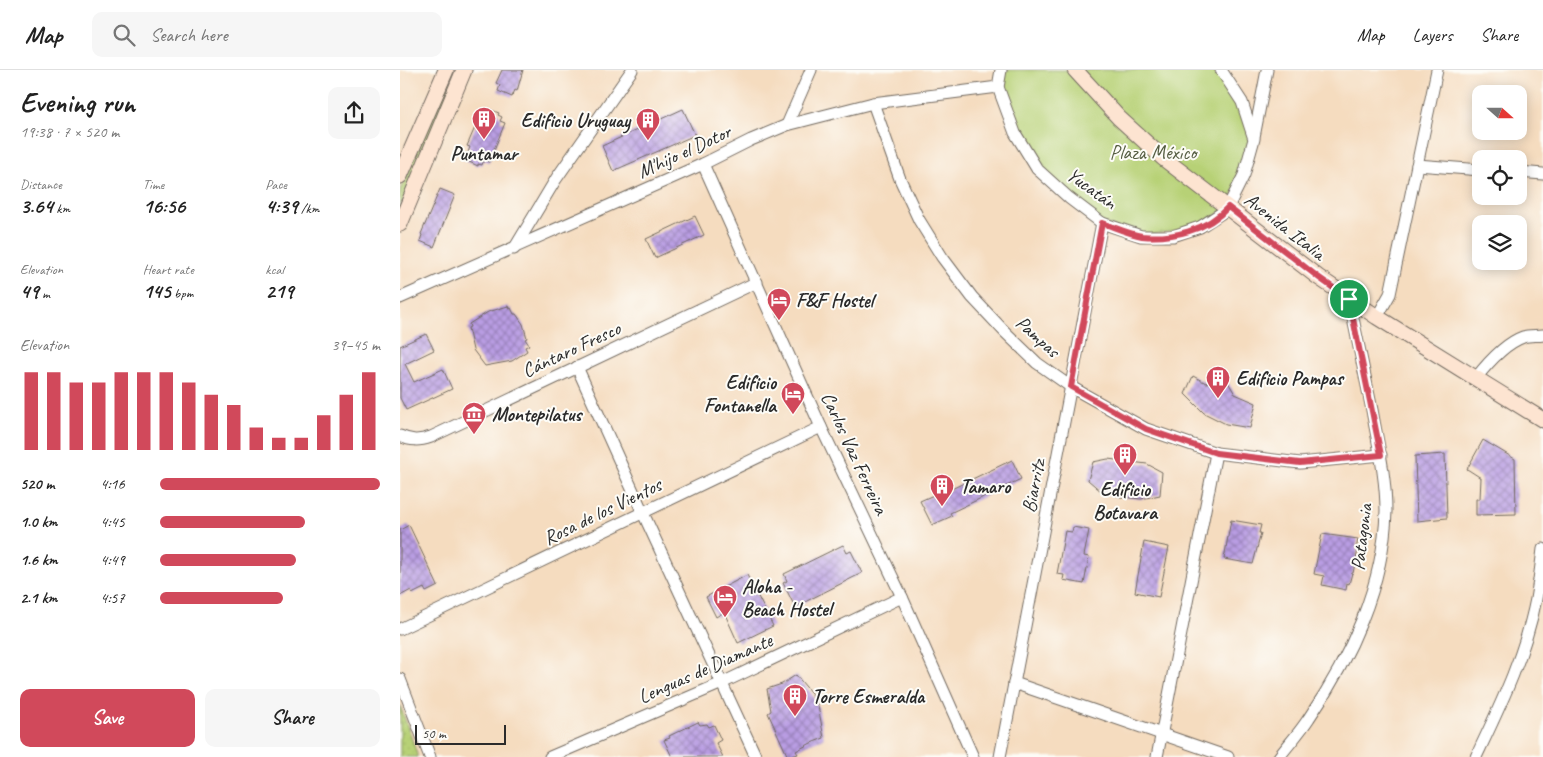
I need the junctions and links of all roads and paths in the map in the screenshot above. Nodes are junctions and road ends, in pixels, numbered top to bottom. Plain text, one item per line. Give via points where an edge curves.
1 (446, 70) edge
2 (464, 70) edge
3 (632, 70) edge
4 (811, 70) edge
5 (1001, 70) edge
6 (1074, 70) edge
7 (1221, 70) edge
8 (1267, 70) edge
9 (1437, 70) edge
10 (998, 87) junction
11 (873, 103) junction
12 (787, 125) junction
13 (1254, 139) junction
14 (703, 164) junction
15 (1417, 165) junction
16 (1472, 169) edge
17 (1527, 173) edge
18 (1543, 174) edge
19 (400, 176) edge
20 (1228, 207) junction
21 (1102, 223) junction
22 (400, 224) edge
23 (514, 249) junction
24 (757, 282) junction
25 (400, 298) edge
26 (1349, 299) junction
27 (1377, 317) junction
28 (1543, 335) edge
29 (577, 366) junction
30 (1476, 378) junction
31 (1071, 387) junction
32 (1543, 420) edge
33 (821, 427) junction
34 (400, 436) edge
35 (1216, 453) junction
36 (1381, 455) junction
37 (642, 513) junction
38 (1543, 549) edge
39 (902, 598) junction
40 (1539, 599) edge
41 (400, 629) edge
42 (400, 679) edge
43 (722, 683) junction
44 (1014, 683) junction
45 (1162, 734) junction
46 (430, 757) edge
47 (550, 757) edge
48 (756, 757) edge
49 (972, 757) edge
50 (1000, 757) edge
51 (1157, 757) edge
52 (1228, 757) edge
53 (1279, 757) edge
54 (1476, 757) edge

1 - 19 street
2 - 22 street
3 - 23 street via 556,179
4 - 12 street
5 - 10 street, Yucatán
6 - 20 street, Avenida Italia via 1148,144
7 - 13 street via 1242,102
8 - 13 street
9 - 15 street
10 - 11 street, M'hijo el Dotor
10 - 21 street, Yucatán via 1014,133 1037,169
11 - 12 street, M'hijo el Dotor
11 - 31 street, Pampas via 900,178 919,220 942,257 972,297 1004,331 1037,363
12 - 14 street, M'hijo el Dotor
13 - 20 street via 1244,175
14 - 23 street, M'hijo el Dotor
14 - 24 street, Carlos Vaz Ferreira
15 - 16 street
15 - 27 street via 1390,294
17 - 18 street
20 - 21 street, Yucatán via 1200,227 1173,236 1141,236
20 - 26 street, Avenida Italia
21 - 31 street, Biarritz
23 - 25 street, M'hijo el Dotor
24 - 29 street, Cántaro Fresco
24 - 33 street, Carlos Vaz Ferreira
26 - 27 street, Avenida Italia
26 - 36 street, Patagonia
27 - 30 street, Avenida Italia
28 - 30 street via 1523,337 1488,362
29 - 34 street, Cántaro Fresco via 431,437 412,440
29 - 37 street
30 - 32 street, Avenida Italia
31 - 35 street, Pampas via 1146,429
31 - 44 street, Biarritz
33 - 37 street, Rosa de los Vientos
33 - 39 street, Carlos Vaz Ferreira
35 - 36 street, Pampas via 1300,463
35 - 45 street
36 - 53 street, Patagonia via 1386,512 1380,561 1368,602 1336,675 1309,719
37 - 41 street, Rosa de los Vientos
37 - 43 street
38 - 40 street
39 - 43 street, Lenguas de Diamante
39 - 49 street, Carlos Vaz Ferreira
40 - 54 street via 1513,675
42 - 46 street
43 - 47 street, Lenguas de Diamante
43 - 48 street
44 - 45 street
44 - 50 street, Biarritz
45 - 51 street
45 - 52 street

